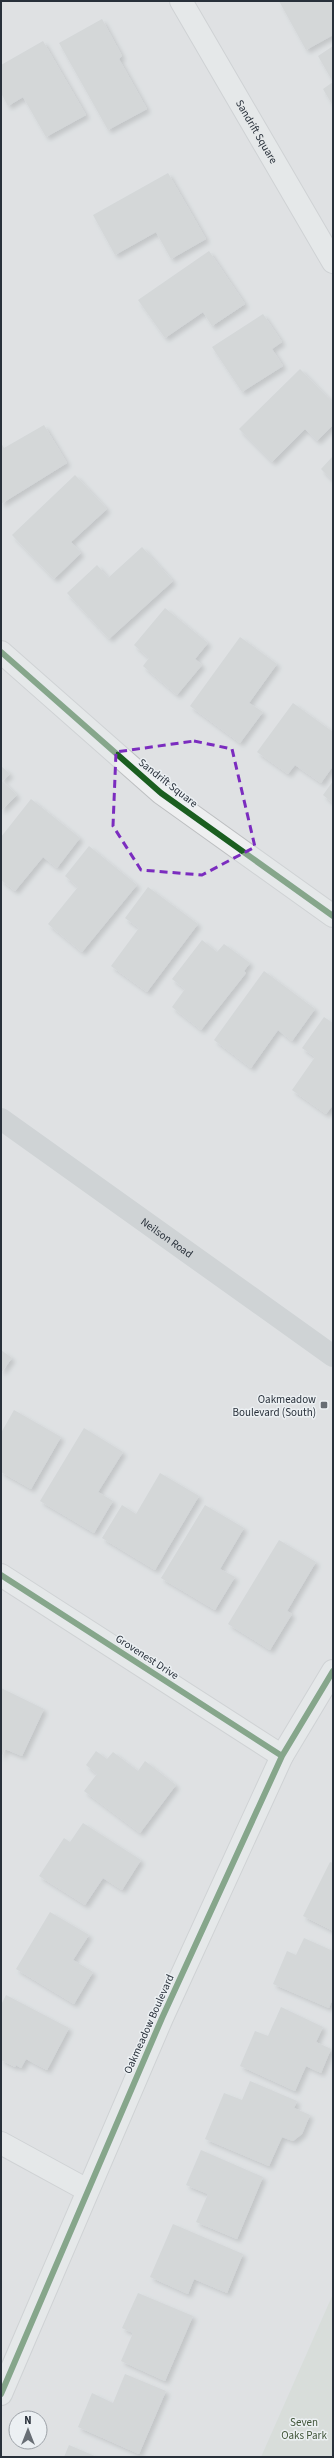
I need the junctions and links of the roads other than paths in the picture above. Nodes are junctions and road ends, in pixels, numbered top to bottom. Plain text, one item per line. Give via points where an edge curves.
1 (181, 1) edge
2 (333, 262) edge
3 (1, 652) edge
4 (333, 916) edge
5 (1, 1119) edge
6 (333, 1356) edge
7 (1, 1575) edge
8 (333, 1671) edge
9 (282, 1756) junction
10 (1, 2143) edge
11 (87, 2190) junction
12 (1, 2394) edge

1 - 2 street, Sandrift Square
3 - 4 street, Sandrift Square via 161,793
5 - 6 main road, Neilson Road
7 - 9 street, Grovenest Drive
8 - 9 street, Oakmeadow Boulevard
9 - 11 street, Oakmeadow Boulevard via 162,2018
10 - 11 street
11 - 12 street, Oakmeadow Boulevard

